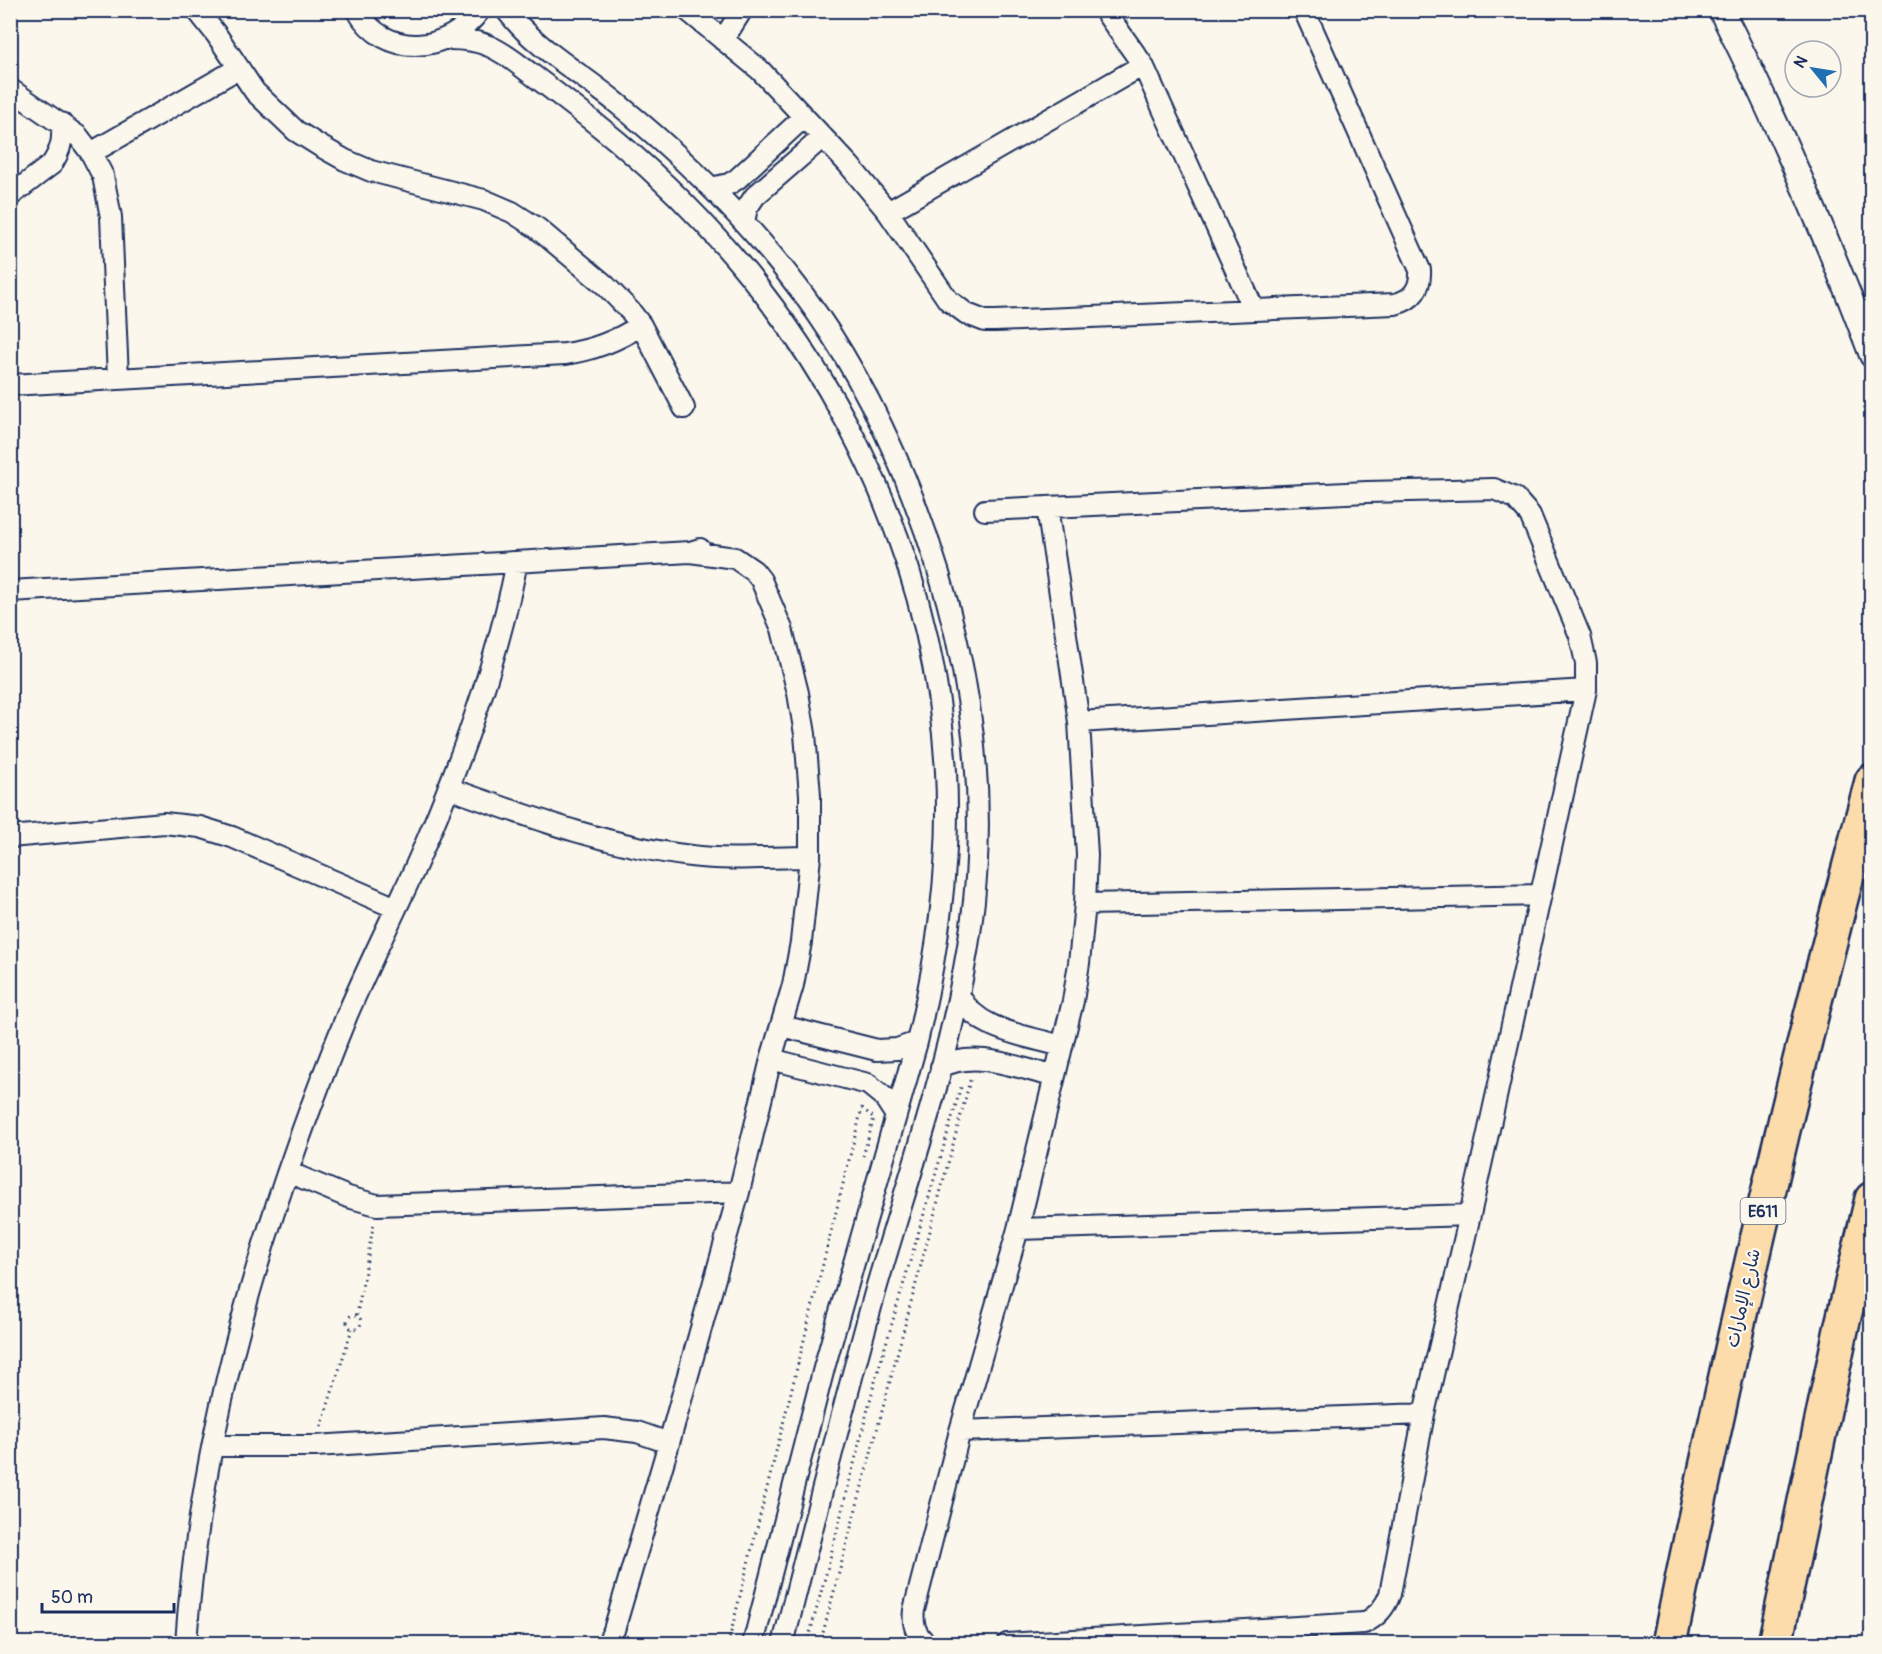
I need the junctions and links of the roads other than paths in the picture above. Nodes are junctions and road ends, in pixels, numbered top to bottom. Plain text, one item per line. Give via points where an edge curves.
1 (197, 10) edge
2 (357, 10) edge
3 (480, 10) edge
4 (506, 10) edge
5 (687, 10) edge
6 (742, 10) edge
7 (1104, 10) edge
8 (1304, 10) edge
9 (1721, 10) edge
10 (448, 39) junction
11 (723, 40) junction
12 (1143, 65) junction
13 (239, 68) junction
14 (10, 89) edge
15 (804, 117) junction
16 (61, 123) junction
17 (823, 137) junction
18 (91, 153) junction
19 (711, 188) junction
20 (10, 196) edge
21 (888, 213) junction
22 (744, 222) junction
23 (1254, 310) junction
24 (641, 325) junction
25 (1872, 355) edge
26 (118, 378) junction
27 (10, 385) edge
28 (684, 408) dead end
29 (1047, 507) junction
30 (985, 510) dead end
31 (517, 562) junction
32 (10, 591) edge
33 (1586, 690) junction
34 (1079, 722) junction
35 (1872, 781) edge
36 (448, 789) junction
37 (10, 837) edge
38 (810, 857) junction
39 (1541, 895) junction
40 (1085, 904) junction
41 (396, 908) junction
42 (959, 994) junction
43 (782, 1026) junction
44 (827, 1038) junction
45 (917, 1042) junction
46 (1061, 1046) junction
47 (771, 1059) junction
48 (941, 1067) junction
49 (818, 1071) junction
50 (1053, 1076) junction
51 (896, 1114) junction
52 (288, 1173) junction
53 (739, 1192) junction
54 (1872, 1199) edge
55 (1470, 1215) junction
56 (1018, 1229) junction
57 (1424, 1414) junction
58 (960, 1431) junction
59 (669, 1443) junction
60 (213, 1446) junction
61 (626, 1590) junction
62 (186, 1644) edge
63 (607, 1644) edge
64 (619, 1644) edge
65 (753, 1644) edge
66 (783, 1644) edge
67 (927, 1644) edge
68 (1007, 1644) edge
69 (1669, 1644) edge
70 (1775, 1644) edge

1 - 13 street
2 - 10 street via 369,26 392,40 420,45
3 - 10 street
4 - 19 street via 532,39 618,104
5 - 11 street
6 - 11 street
7 - 12 street
8 - 23 street via 1417,263 1420,278 1415,293 1395,304
9 - 25 street via 1815,211
10 - 45 street via 476,41 501,52 603,129 682,200 777,310 823,379 862,452 894,528 919,607 943,729 946,862 936,950
11 - 15 street via 759,70
12 - 21 street
12 - 23 street
13 - 18 street
13 - 24 street via 274,112 296,131 345,160 371,171 484,201 525,220 605,285
14 - 16 street
15 - 17 street
15 - 19 street via 737,179
16 - 18 street
16 - 20 street via 62,140 57,156 46,170
17 - 21 street
17 - 22 street via 755,196
18 - 26 street via 103,176 111,217
19 - 22 street
21 - 23 street via 948,300 976,318 995,321
22 - 42 street via 806,298 859,381 882,424 941,577 967,689 978,806 976,886
24 - 26 street via 612,342 566,354
24 - 28 street
26 - 27 street
29 - 30 street
29 - 33 street via 1494,489 1515,498 1530,515 1580,636
29 - 34 street
31 - 32 street
31 - 36 street via 492,663
31 - 38 street via 690,552 735,558 754,571 782,629 796,683 810,795
33 - 34 street
33 - 39 street
34 - 40 street
35 - 69 highway, شارع الإمارات / E611 via 1754,1247
36 - 38 street via 549,824 662,851 718,858
36 - 41 street
37 - 41 street via 164,823 200,827
38 - 43 street via 801,942
39 - 40 street
39 - 55 street
40 - 46 street via 1079,963
41 - 52 street via 348,1012
42 - 46 street via 970,1012 987,1024
42 - 48 street
43 - 44 street
43 - 47 street
44 - 45 street via 877,1050
44 - 49 street via 814,1052
45 - 51 street
46 - 50 street
47 - 49 street
47 - 53 street
48 - 50 street via 976,1058
48 - 66 street via 850,1380
49 - 51 street via 868,1084
50 - 56 street
51 - 65 street via 824,1368
52 - 53 street via 377,1205
52 - 60 street via 247,1300
53 - 59 street
54 - 70 highway
55 - 56 street
55 - 57 street
56 - 58 street
57 - 58 street
57 - 68 street via 1390,1594 1383,1609 1365,1623
58 - 67 street via 914,1610 916,1632
59 - 60 street via 637,1432 604,1428 315,1446
59 - 61 street
60 - 62 street via 194,1553
61 - 63 street
61 - 64 street via 626,1614

